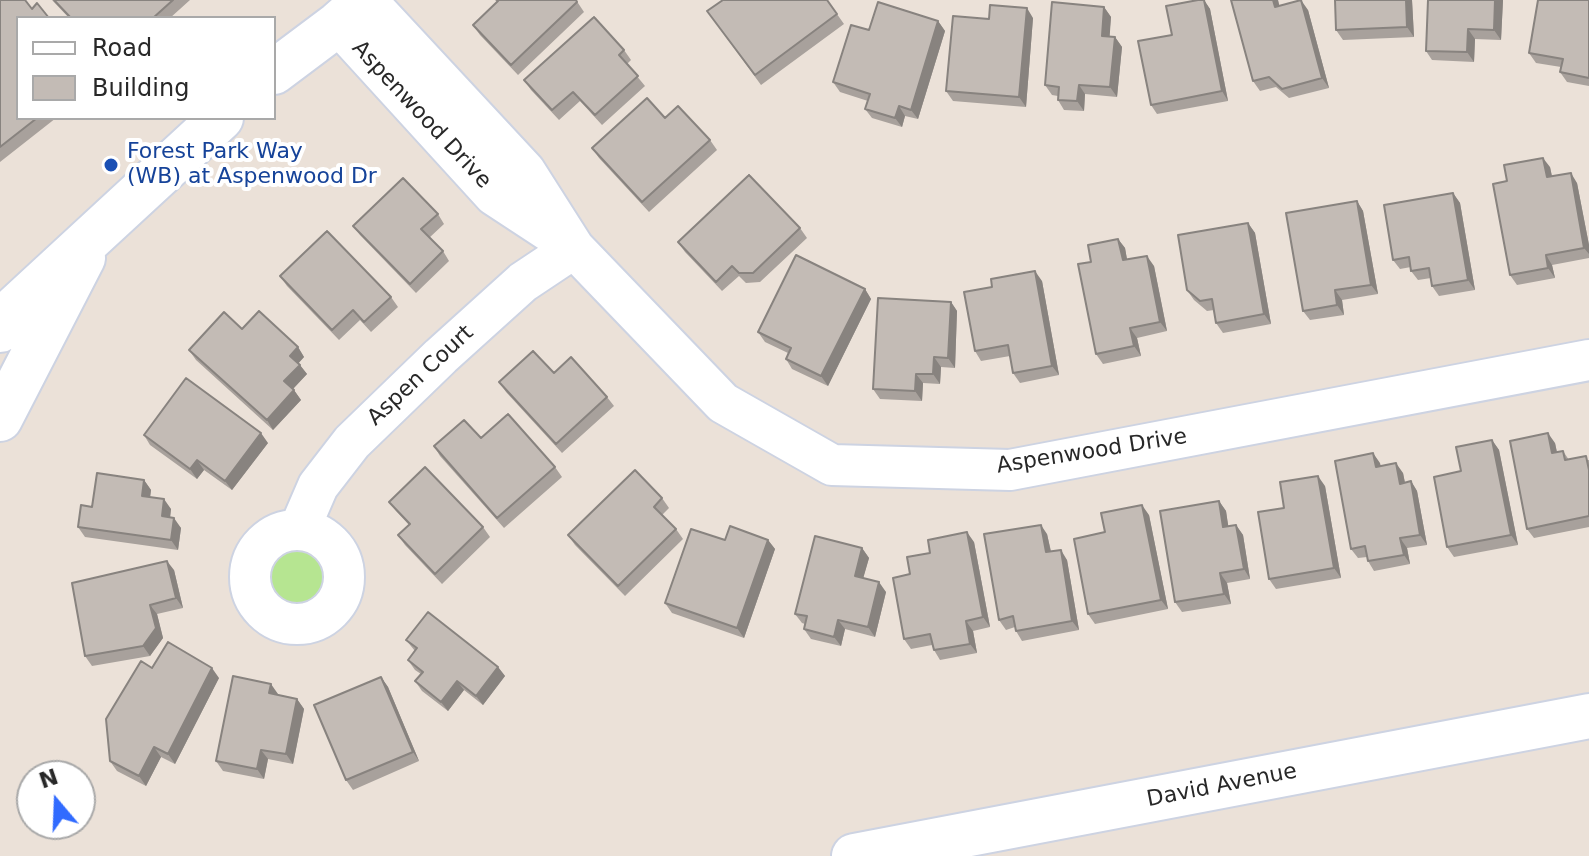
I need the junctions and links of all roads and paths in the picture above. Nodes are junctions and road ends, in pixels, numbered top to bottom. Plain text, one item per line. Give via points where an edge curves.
1 (346, 6) edge
2 (276, 70) edge
3 (219, 120) edge
4 (95, 234) junction
5 (574, 248) junction
6 (0, 330) edge
7 (1589, 360) edge
8 (0, 419) edge
9 (299, 530) dead end
10 (1589, 716) edge
11 (854, 856) edge

1 - 2 main road
1 - 5 street, Aspenwood Drive via 494,195
3 - 4 main road
4 - 6 main road via 15,308
4 - 8 main road
5 - 7 street, Aspenwood Drive via 723,403 832,465 1010,470
5 - 9 street, Aspen Court via 523,282 352,442 318,486
10 - 11 main road, David Avenue

